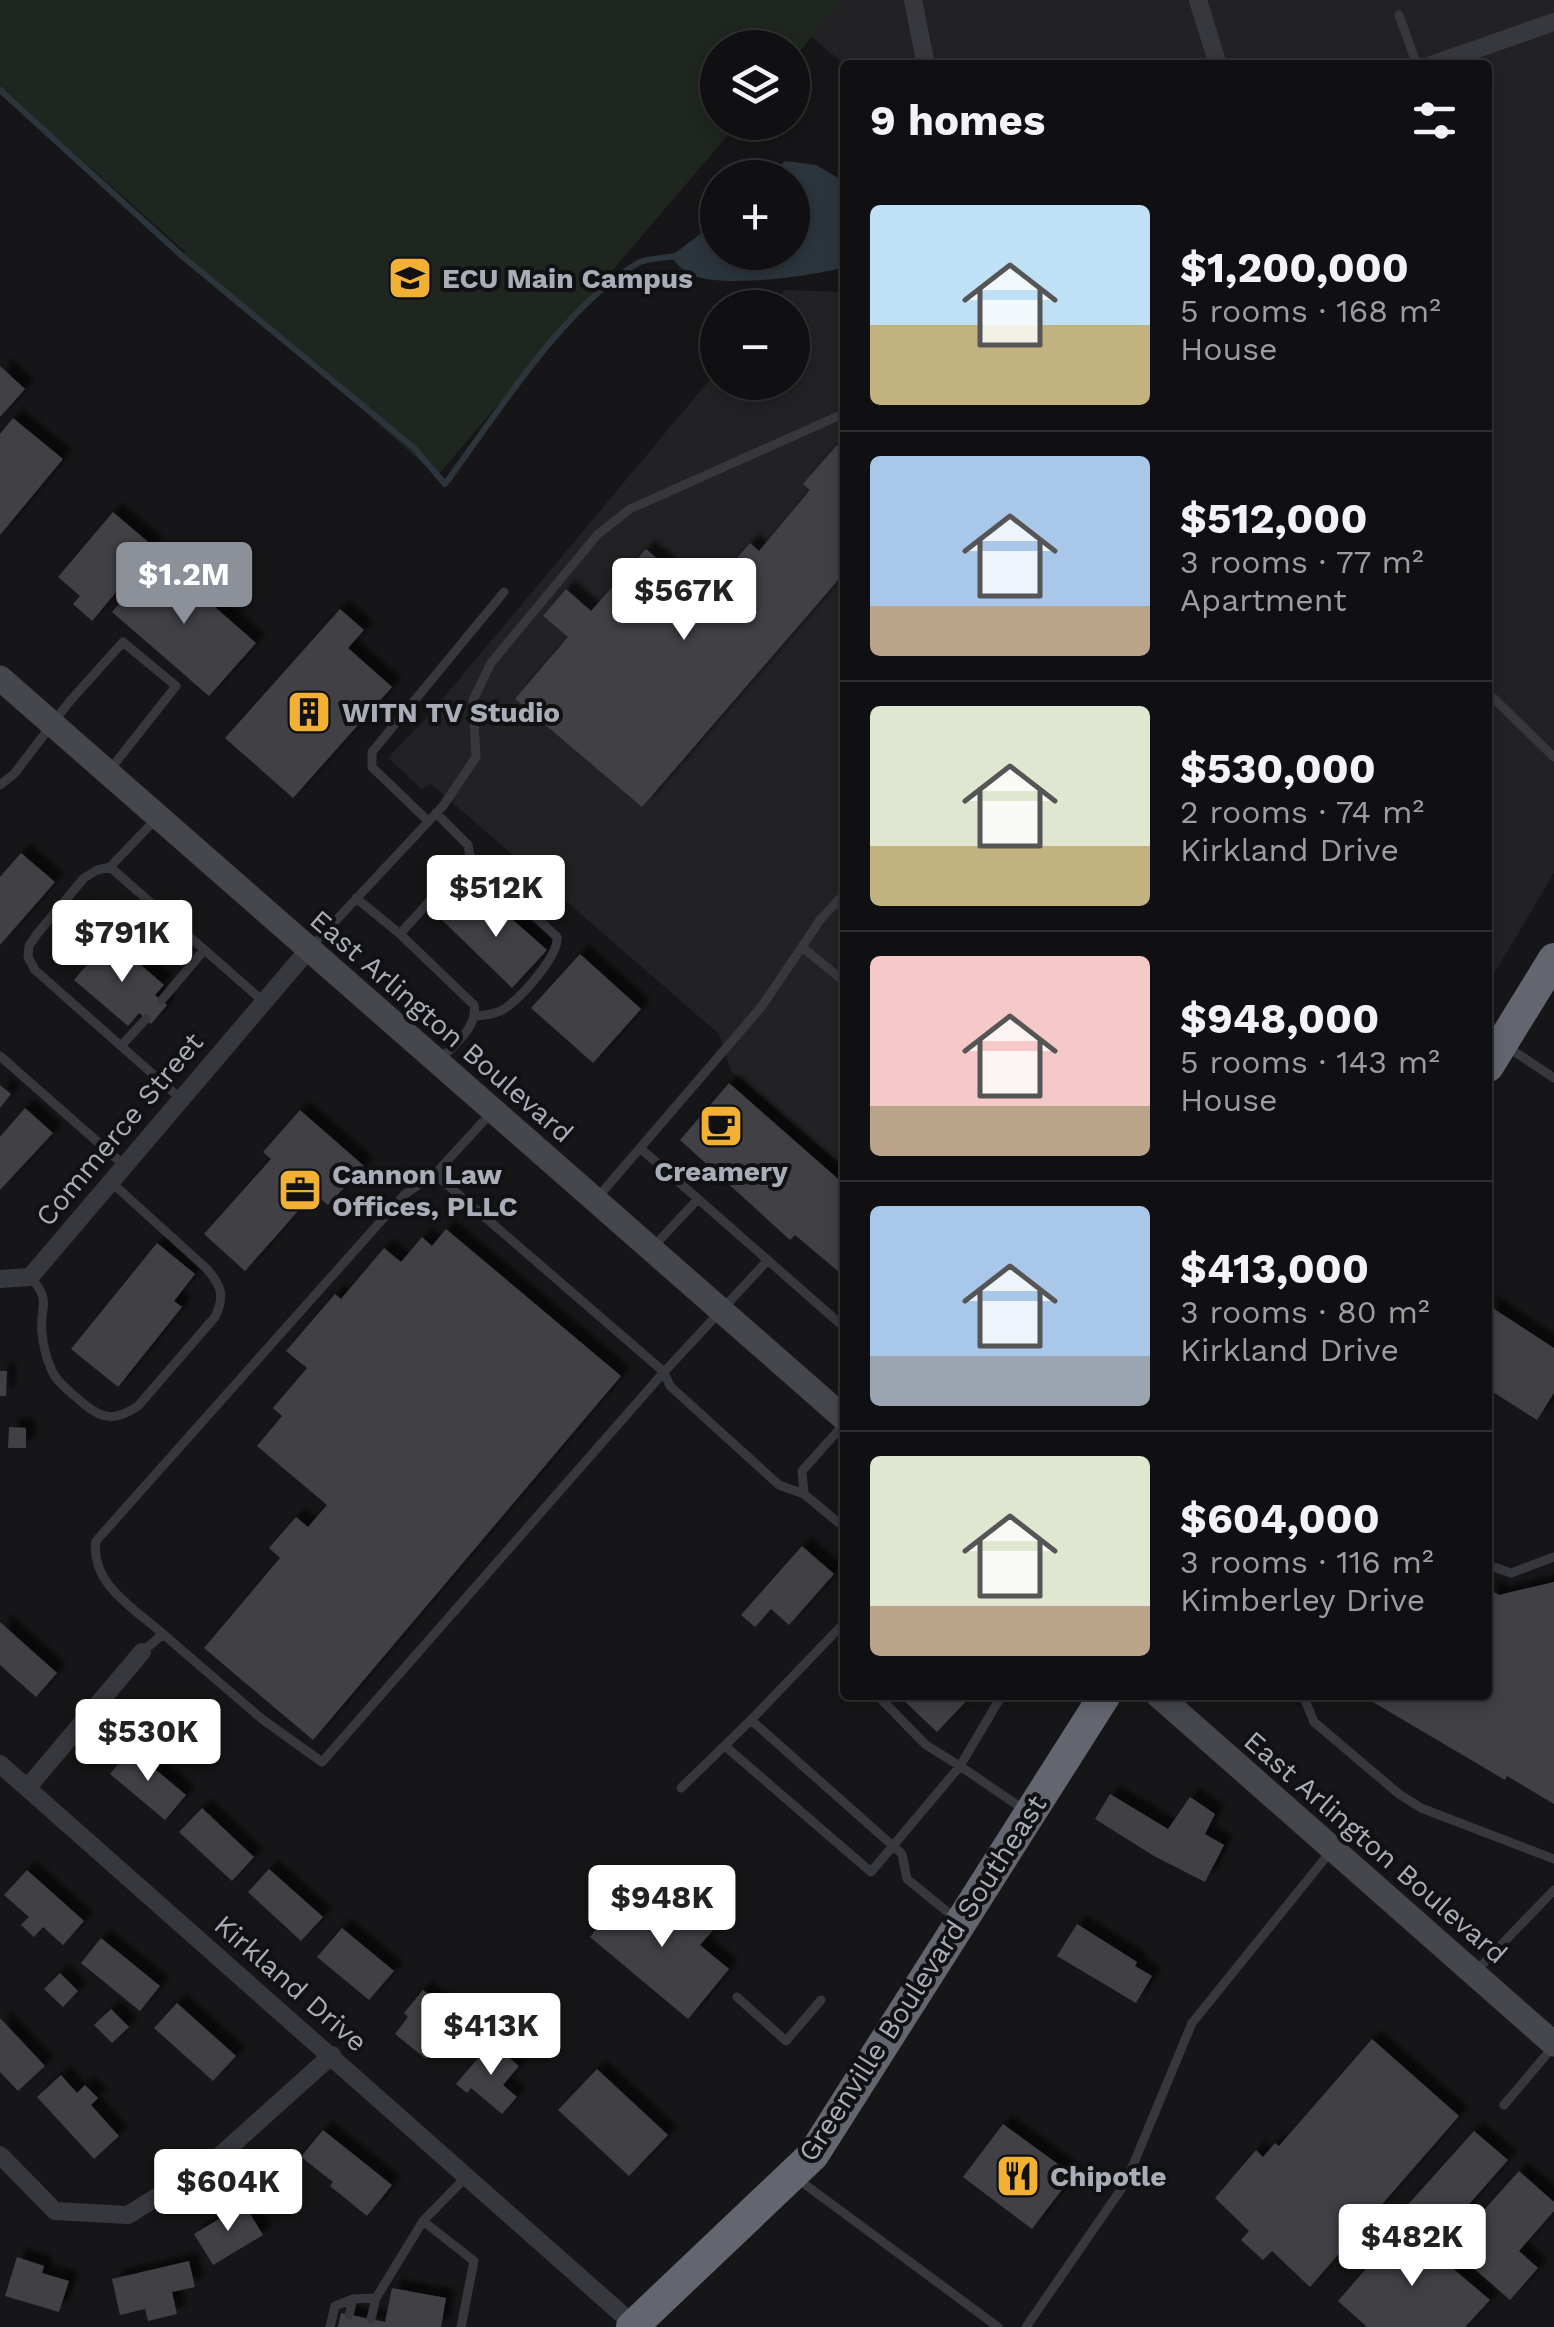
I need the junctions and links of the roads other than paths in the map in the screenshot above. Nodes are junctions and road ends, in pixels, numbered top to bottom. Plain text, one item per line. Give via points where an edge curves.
1 (913, 0) edge
2 (1198, 0) edge
3 (1399, 14) dead end
4 (1554, 22) edge
5 (925, 60) edge
6 (1216, 60) edge
7 (1415, 60) edge
8 (1445, 60) edge
9 (840, 415) edge
10 (504, 592) dead end
11 (0, 678) edge
12 (1492, 697) edge
13 (52, 724) junction
14 (1554, 757) edge
15 (108, 772) junction
16 (0, 785) edge
17 (158, 817) junction
18 (432, 817) junction
19 (470, 856) junction
20 (110, 868) junction
21 (356, 898) junction
22 (840, 898) edge
23 (400, 934) junction
24 (802, 947) junction
25 (309, 949) junction
26 (204, 950) junction
27 (1554, 959) edge
28 (840, 978) edge
29 (162, 1000) dead end
30 (264, 1002) junction
31 (476, 1016) junction
32 (146, 1019) dead end
33 (121, 1046) junction
34 (1492, 1048) edge
35 (0, 1056) edge
36 (438, 1062) junction
37 (1554, 1078) edge
38 (181, 1099) junction
39 (494, 1110) junction
40 (640, 1148) junction
41 (124, 1166) junction
42 (435, 1174) junction
43 (111, 1182) junction
44 (698, 1199) junction
45 (596, 1200) junction
46 (652, 1248) junction
47 (768, 1260) junction
48 (30, 1277) junction
49 (0, 1279) edge
50 (721, 1310) junction
51 (840, 1324) edge
52 (664, 1372) junction
53 (840, 1417) edge
54 (840, 1427) edge
55 (804, 1494) junction
56 (840, 1524) edge
57 (1554, 1557) edge
58 (1492, 1567) edge
59 (840, 1627) edge
60 (162, 1634) junction
61 (142, 1652) joint
62 (882, 1700) edge
63 (999, 1700) edge
64 (1102, 1700) edge
65 (1164, 1700) edge
66 (1306, 1700) edge
67 (751, 1720) junction
68 (724, 1746) junction
69 (0, 1764) edge
70 (960, 1766) junction
71 (28, 1787) junction
72 (681, 1788) dead end
73 (1029, 1814) junction
74 (894, 1847) junction
75 (1332, 1849) junction
76 (1554, 1859) edge
77 (1554, 1890) edge
78 (960, 1922) junction
79 (1474, 1974) junction
80 (736, 1997) dead end
81 (821, 2000) dead end
82 (1554, 2045) edge
83 (332, 2055) junction
84 (1504, 2105) dead end
85 (0, 2156) edge
86 (792, 2174) junction
87 (467, 2176) junction
88 (423, 2220) junction
89 (376, 2298) junction
90 (353, 2300) junction
91 (349, 2315) dead end
92 (371, 2319) dead end
93 (634, 2326) edge
94 (330, 2327) edge
95 (461, 2327) edge
96 (998, 2327) edge
97 (1026, 2327) edge

1 - 5 street
2 - 6 street
3 - 7 lane
4 - 8 street
9 - 18 lane via 630,509 598,534 491,664 473,700 476,757
10 - 18 lane via 372,752 372,767
11 - 13 main road, East Arlington Boulevard
12 - 14 lane
13 - 15 main road, East Arlington Boulevard
13 - 15 lane via 123,642 176,686
13 - 16 lane
15 - 17 main road, East Arlington Boulevard
17 - 20 lane
17 - 25 main road, East Arlington Boulevard
18 - 19 lane via 468,845
18 - 21 lane
19 - 23 lane
19 - 31 lane via 548,926 558,947 506,1008
20 - 26 lane
20 - 33 lane via 84,878 36,934 28,958
21 - 23 lane
21 - 25 lane
22 - 24 lane
23 - 31 lane via 474,1006
24 - 28 lane
24 - 40 lane via 762,1006
25 - 30 street, Commerce Street
25 - 36 main road, East Arlington Boulevard
26 - 29 lane
26 - 30 lane
27 - 34 highway
30 - 38 street, Commerce Street
31 - 36 lane
32 - 33 lane
33 - 38 lane
34 - 37 lane
35 - 41 lane
36 - 39 main road, East Arlington Boulevard
38 - 41 street, Commerce Street
39 - 42 lane
39 - 45 main road, East Arlington Boulevard
40 - 44 lane
40 - 45 lane
41 - 43 street, Commerce Street
42 - 52 lane
42 - 60 lane via 405,1194 96,1542 101,1578
43 - 48 street, Commerce Street
43 - 48 lane via 207,1269 224,1300 138,1406 109,1419 52,1375 42,1331 46,1302
44 - 46 lane
44 - 47 lane
45 - 46 main road, East Arlington Boulevard
46 - 50 main road, East Arlington Boulevard
47 - 50 lane
47 - 51 lane
48 - 49 street
50 - 52 lane
50 - 53 main road, East Arlington Boulevard
52 - 55 lane via 670,1386 779,1485
52 - 60 lane via 322,1762
54 - 55 lane via 802,1471
55 - 56 lane
57 - 58 lane via 1511,1573
59 - 67 lane
60 - 61 lane
61 - 71 street
62 - 70 lane via 926,1746
63 - 70 lane
64 - 73 highway, Greenville Boulevard Southeast
65 - 75 main road, East Arlington Boulevard
66 - 76 lane via 1314,1722 1399,1794
67 - 68 lane
67 - 74 lane
68 - 72 lane
68 - 74 lane via 871,1872
69 - 71 street, Kirkland Drive
70 - 73 lane
70 - 74 lane
71 - 83 street, Kirkland Drive
73 - 78 highway, Greenville Boulevard Southeast
74 - 78 lane via 902,1854 906,1879
75 - 79 main road, East Arlington Boulevard
75 - 97 lane via 1192,2023 1126,2182
77 - 79 lane
78 - 86 highway, Greenville Boulevard Southeast via 813,2154
79 - 82 main road, East Arlington Boulevard
80 - 81 lane via 786,2041
82 - 84 lane
83 - 85 street via 214,2162 128,2215 55,2210
83 - 87 street, Kirkland Drive
86 - 93 highway, Greenville Boulevard Southeast
86 - 96 lane
87 - 88 lane
87 - 93 street, Kirkland Drive
88 - 89 lane
88 - 95 lane via 474,2262
89 - 90 lane
89 - 92 lane
90 - 91 lane
90 - 94 lane via 334,2306

